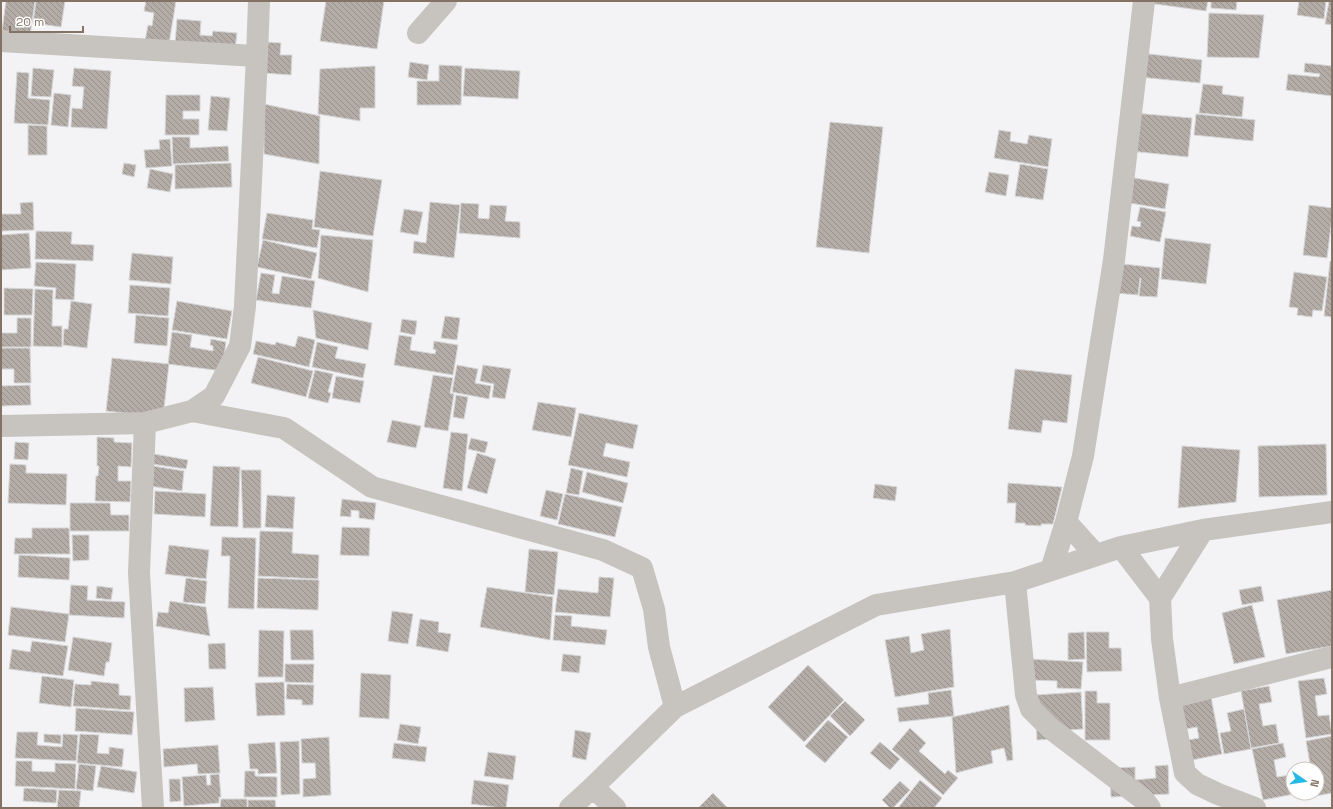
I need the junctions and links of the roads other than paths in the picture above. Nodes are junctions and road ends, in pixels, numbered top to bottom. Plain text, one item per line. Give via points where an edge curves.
1 (259, 1) edge
2 (446, 1) edge
3 (1144, 1) edge
4 (418, 33) dead end
5 (1, 41) edge
6 (258, 56) junction
7 (192, 411) junction
8 (145, 423) junction
9 (1, 426) edge
10 (1332, 512) edge
11 (1066, 522) junction
12 (1203, 530) junction
13 (1121, 547) junction
14 (1096, 555) junction
15 (1051, 570) junction
16 (1015, 582) junction
17 (1160, 598) junction
18 (1332, 657) edge
19 (1170, 698) junction
20 (675, 707) junction
21 (593, 787) junction
22 (153, 808) edge
23 (570, 808) edge
24 (615, 808) edge
25 (1150, 808) edge
26 (1256, 808) edge

1 - 6 street
2 - 4 street
3 - 11 street via 1114,260 1083,456
5 - 6 street
6 - 7 street via 245,306 240,346 214,396
7 - 8 street
7 - 20 street via 284,428 372,488 603,550 642,568 654,609 659,647
8 - 9 street
8 - 22 street via 139,573
10 - 12 street
11 - 14 street
11 - 15 street
12 - 13 street
12 - 17 street
13 - 14 street
13 - 17 street
14 - 15 street
15 - 16 street
16 - 20 street via 876,605
16 - 25 street via 1026,695 1032,709 1050,728 1143,799
17 - 19 street via 1162,639
18 - 19 street
19 - 26 street via 1185,773 1197,784
20 - 21 street
21 - 23 street
21 - 24 street

